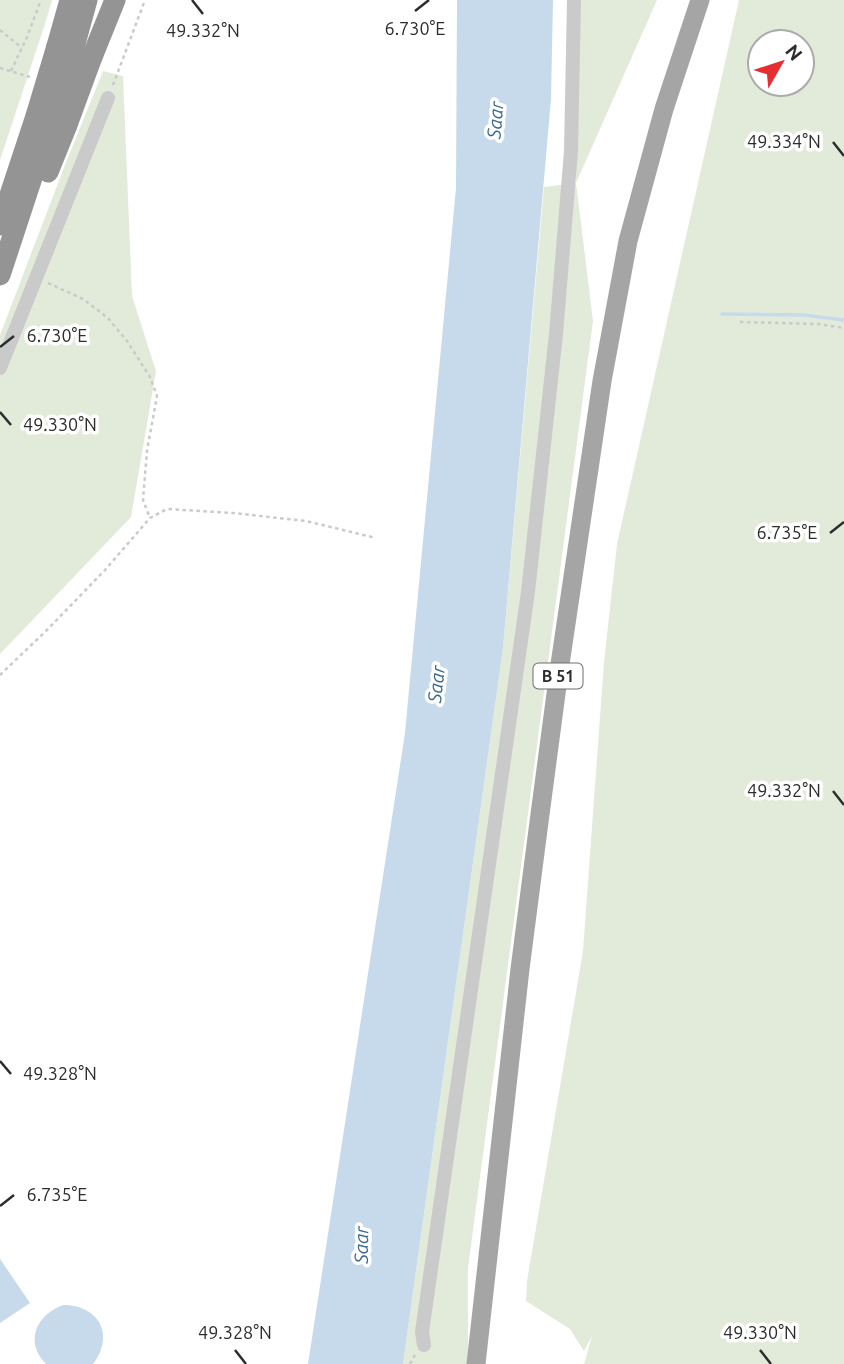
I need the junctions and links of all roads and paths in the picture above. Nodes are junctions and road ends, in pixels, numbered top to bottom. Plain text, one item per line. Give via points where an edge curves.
1 (41, 0) edge
2 (70, 0) edge
3 (87, 0) edge
4 (115, 0) edge
5 (145, 0) edge
6 (574, 0) edge
7 (700, 0) edge
8 (0, 30) edge
9 (22, 48) junction
10 (74, 51) junction
11 (0, 68) edge
12 (108, 98) joint
13 (6, 233) edge
14 (0, 275) edge
15 (36, 277) junction
16 (740, 322) dead end
17 (844, 328) edge
18 (0, 368) edge
19 (149, 518) junction
20 (376, 538) dead end
21 (0, 675) edge
22 (424, 1345) dead end
23 (476, 1364) edge

1 - 9 path
2 - 10 highway
3 - 10 highway
4 - 10 highway
5 - 12 path
6 - 22 lane via 571,151 528,592 422,1332
7 - 23 main road, B 51 via 628,241 602,381 545,772
8 - 9 path
9 - 11 path via 11,71
10 - 13 highway, bridge
12 - 15 lane
13 - 14 highway
15 - 18 lane
15 - 19 path via 83,299 108,318 150,377 157,396 143,500
16 - 17 path
19 - 20 path via 167,509 233,513 306,522
19 - 21 path via 105,570

